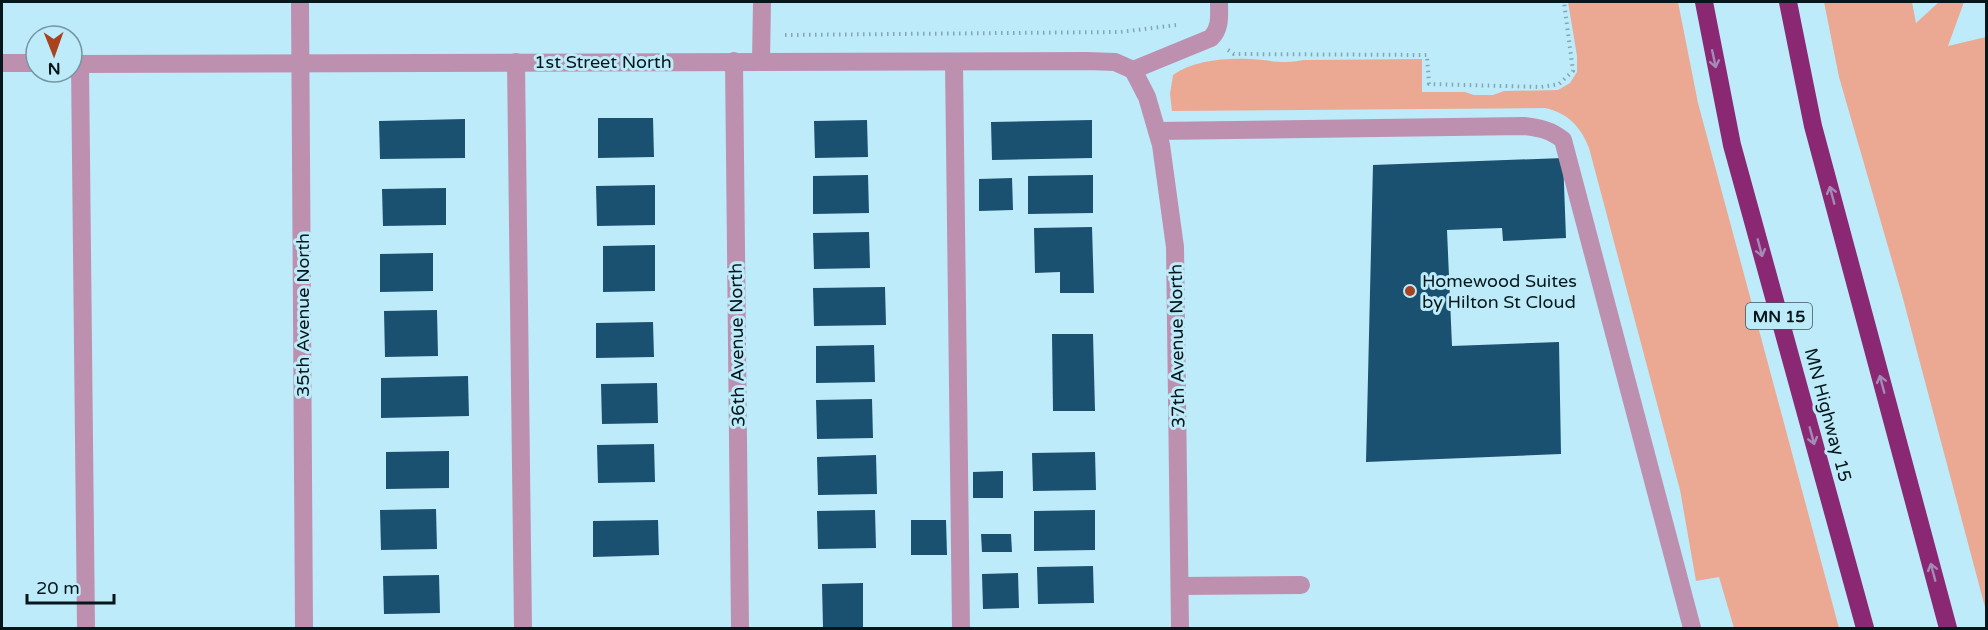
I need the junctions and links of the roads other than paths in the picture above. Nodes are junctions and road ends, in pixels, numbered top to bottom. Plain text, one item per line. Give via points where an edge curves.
1 (300, 2) edge
2 (762, 2) edge
3 (1219, 2) edge
4 (1704, 2) edge
5 (1788, 2) edge
6 (761, 61) junction
7 (302, 62) junction
8 (516, 62) junction
9 (734, 62) junction
10 (954, 62) junction
11 (2, 63) edge
12 (24, 63) edge
13 (84, 64) edge
14 (1132, 70) junction
15 (76, 84) edge
16 (1157, 131) junction
17 (1301, 585) dead end
18 (1180, 586) junction
19 (86, 628) edge
20 (304, 628) edge
21 (523, 628) edge
22 (740, 628) edge
23 (961, 628) edge
24 (1180, 628) edge
25 (1692, 628) edge
26 (1865, 628) edge
27 (1948, 628) edge

1 - 7 street, 35th Avenue North
2 - 6 street
3 - 14 street via 1219,22 1211,38
4 -> 26 highway, MN Highway 15 / MN 15 via 1732,145
27 -> 5 highway via 1813,126
6 - 9 street, 1st Street North
6 - 10 street, 1st Street North
7 - 8 street, 1st Street North
7 - 13 street, 1st Street North
7 - 20 street, 35th Avenue North
8 - 9 street, 1st Street North
8 - 21 street
9 - 22 street, 36th Avenue North
10 - 14 street, 1st Street North via 1115,62
10 - 23 street
11 - 12 street
14 - 16 street, 37th Avenue North via 1147,97
15 - 19 street
16 - 18 street, 37th Avenue North via 1176,270
16 - 25 street via 1524,126 1542,128 1563,140
17 - 18 street
18 - 24 street, 37th Avenue North

